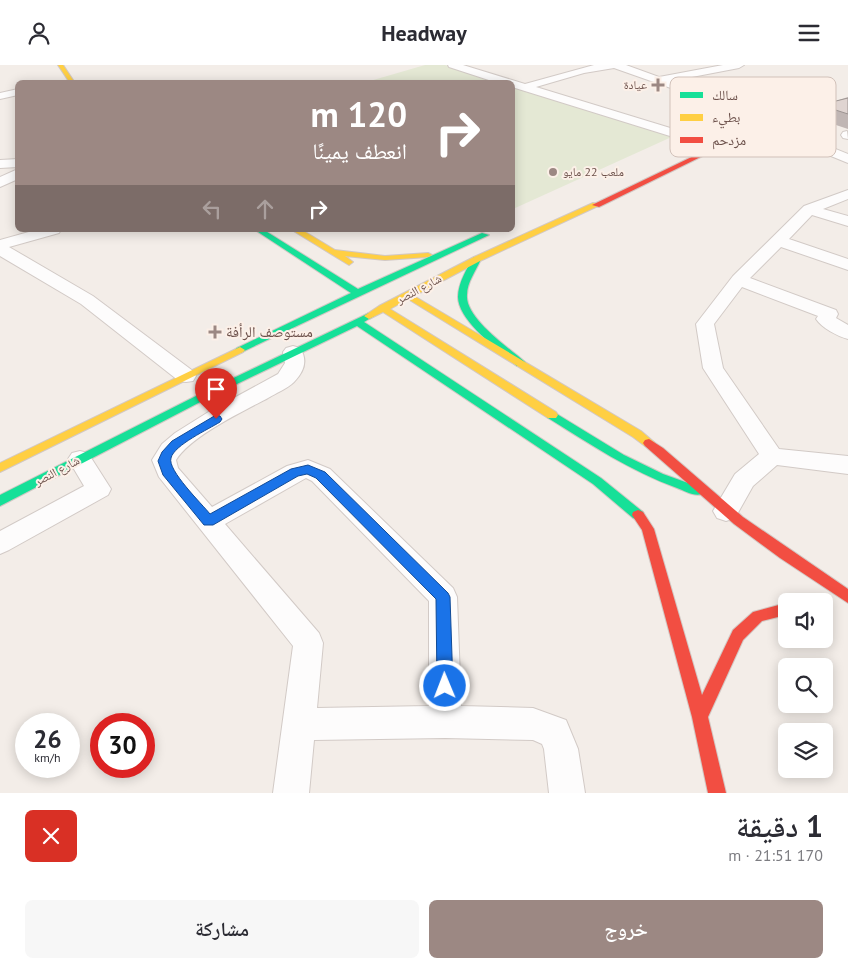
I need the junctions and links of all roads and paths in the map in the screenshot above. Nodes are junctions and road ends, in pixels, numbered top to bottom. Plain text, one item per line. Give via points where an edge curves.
1 (60, 65) edge
2 (453, 65) edge
3 (614, 65) edge
4 (739, 65) edge
5 (722, 66) edge
6 (670, 77) edge
7 (671, 77) edge
8 (71, 80) edge
9 (502, 80) edge
10 (657, 80) junction
11 (515, 84) edge
12 (670, 85) edge
13 (525, 87) junction
14 (15, 93) edge
15 (0, 96) edge
16 (670, 132) edge
17 (836, 153) edge
18 (695, 157) edge
19 (848, 159) edge
20 (15, 163) edge
21 (0, 164) edge
22 (15, 175) edge
23 (0, 183) edge
24 (848, 194) edge
25 (809, 209) junction
26 (548, 213) dead end
27 (568, 218) junction
28 (848, 221) edge
29 (531, 222) dead end
30 (543, 229) junction
31 (47, 232) edge
32 (262, 232) edge
33 (299, 232) edge
34 (492, 232) edge
35 (777, 240) junction
36 (463, 245) junction
37 (0, 247) edge
38 (332, 253) junction
39 (477, 259) junction
40 (308, 261) junction
41 (848, 265) edge
42 (739, 280) junction
43 (386, 282) junction
44 (358, 293) junction
45 (407, 295) junction
46 (339, 302) junction
47 (382, 309) junction
48 (358, 321) junction
49 (848, 333) edge
50 (293, 352) junction
51 (521, 364) junction
52 (186, 376) junction
53 (59, 439) junction
54 (772, 456) junction
55 (80, 459) junction
56 (848, 465) edge
57 (0, 469) edge
58 (704, 493) junction
59 (14, 494) junction
60 (0, 501) edge
61 (726, 511) junction
62 (209, 521) junction
63 (0, 543) edge
64 (845, 602) edge
65 (778, 611) edge
66 (700, 717) junction
67 (446, 722) junction
68 (300, 724) junction
69 (291, 793) edge
70 (567, 793) edge
71 (717, 793) edge

1 - 8 main road
2 - 9 street
3 - 10 street
3 - 13 street via 583,70
4 - 5 street
5 - 7 street
6 - 10 street
10 - 12 street
11 - 13 street
13 - 16 street
14 - 15 street
17 - 19 street
18 - 27 main road, شارع النصر
20 - 21 street
22 - 23 street
24 - 25 street
25 - 28 street
25 - 35 street
26 - 27 main road
27 - 30 main road, شارع النصر
29 - 30 main road
30 - 39 main road, شارع النصر
31 - 37 street
32 - 40 main road
33 - 38 main road
34 - 36 main road, شارع النصر
35 - 41 street
35 - 42 street
36 - 38 main road via 435,254 405,258
36 - 43 main road, شارع النصر
37 - 52 street via 87,300
38 - 43 main road
39 - 45 main road, شارع النصر
39 - 51 main road via 464,287 462,300 470,316
40 - 44 main road
40 - 46 main road via 334,291
42 - 49 street via 829,314 825,319
42 - 54 street via 705,324 713,369
43 - 44 main road, شارع النصر
44 - 46 main road, شارع النصر
45 - 47 main road, شارع النصر
45 - 51 main road
46 - 52 main road, شارع النصر
47 - 48 main road, شارع النصر
47 - 58 main road via 620,459
48 - 50 main road, شارع النصر
48 - 66 main road via 597,481 637,514 648,529
50 - 55 main road, شارع النصر
50 - 62 street via 294,367 285,379 186,436 166,455 164,466 167,471
51 - 58 main road via 655,447
52 - 53 main road, شارع النصر
53 - 55 main road via 65,453
53 - 57 main road, شارع النصر
54 - 56 street
54 - 61 street via 744,480
55 - 59 main road, شارع النصر
55 - 63 street via 99,489
57 - 59 main road via 17,468 25,482
58 - 61 main road
59 - 60 main road, شارع النصر
61 - 64 main road
62 - 67 street via 295,472 308,469 321,475 443,597
62 - 68 street via 308,643
65 - 66 main road via 758,616 738,635
66 - 71 main road
67 - 68 street
67 - 70 street via 533,724 554,732 561,749
68 - 69 street

